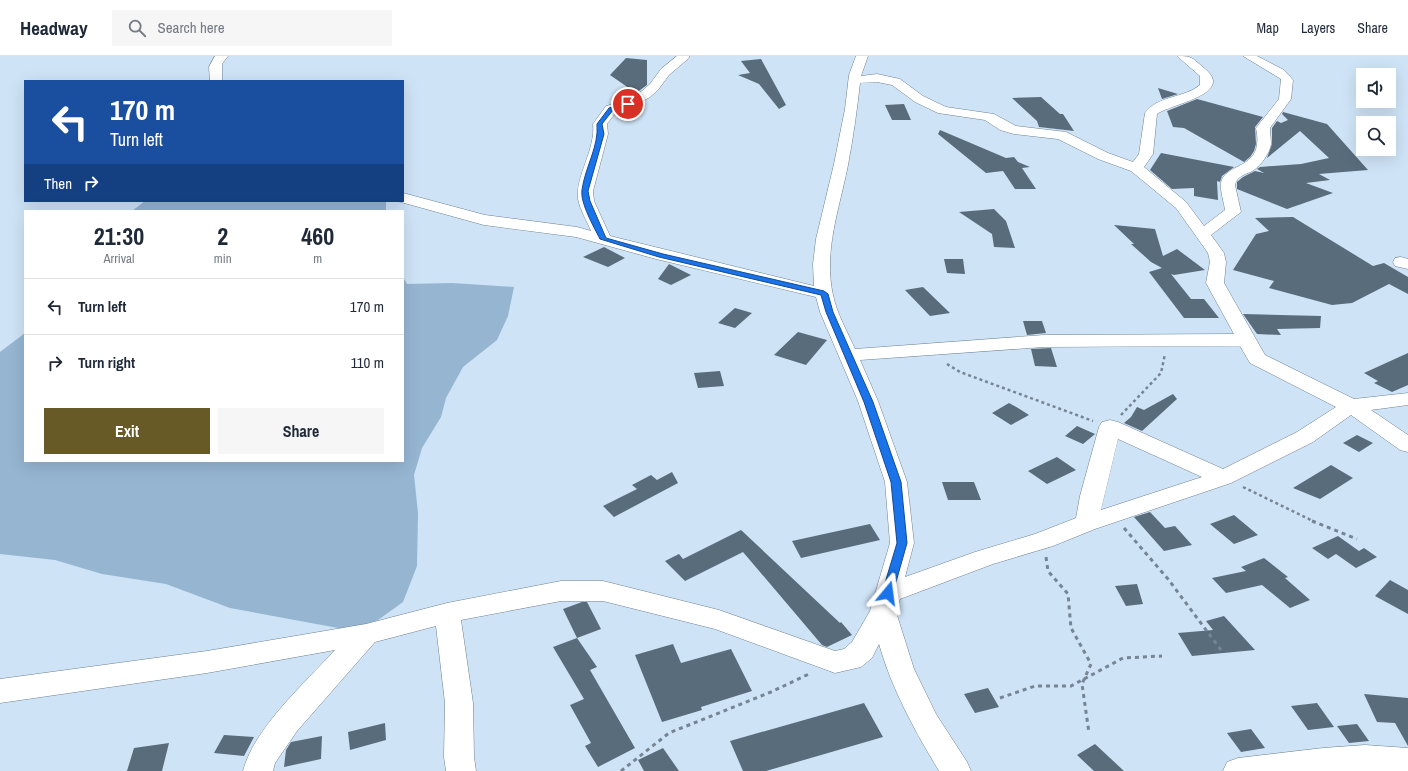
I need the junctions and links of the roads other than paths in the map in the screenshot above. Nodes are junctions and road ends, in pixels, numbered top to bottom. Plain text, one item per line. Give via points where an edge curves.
1 (222, 56) edge
2 (683, 56) edge
3 (862, 56) edge
4 (1183, 56) edge
5 (1249, 56) edge
6 (216, 80) edge
7 (855, 80) junction
8 (1136, 168) junction
9 (404, 198) edge
10 (1203, 234) junction
11 (604, 239) junction
12 (824, 294) junction
13 (1246, 340) junction
14 (848, 355) junction
15 (1408, 398) edge
16 (1350, 406) junction
17 (1408, 445) edge
18 (1223, 478) junction
19 (1087, 523) junction
20 (885, 602) junction
21 (447, 613) junction
22 (366, 634) junction
23 (0, 691) edge
24 (1408, 761) edge
25 (258, 771) edge
26 (461, 771) edge
27 (956, 771) edge
28 (1238, 771) edge

1 - 6 street via 217,60 215,67
2 - 11 street via 646,94 628,104 611,109 600,124 601,134 585,191 586,201
3 - 7 street
4 - 8 street via 1205,74 1206,86 1195,94 1150,113 1146,154
5 - 10 street via 1286,77 1286,99 1263,128 1264,145 1256,161 1234,174 1229,180 1233,212
7 - 8 street via 877,78 896,82 919,99 943,110 989,117 1014,130 1061,135 1103,156
7 - 12 street via 824,239 821,264
8 - 10 street via 1182,205
9 - 11 street via 484,220 565,230
10 - 13 street via 1218,258 1215,283
11 - 12 street
12 - 14 street
13 - 14 street via 1044,341
13 - 16 street via 1262,363
14 - 20 street via 868,402 896,482 902,543
15 - 16 street
16 - 17 street
16 - 18 street via 1305,437
18 - 19 street
18 - 19 street via 1110,427
19 - 20 street via 1044,540 984,558
20 - 21 street via 862,650 851,659 835,662 719,620 603,591 562,591
20 - 27 street via 900,669 924,722
21 - 22 street
21 - 26 street via 459,703 461,726 458,758
22 - 23 street via 207,662
22 - 25 street via 287,722 261,759
24 - 28 street via 1338,758

